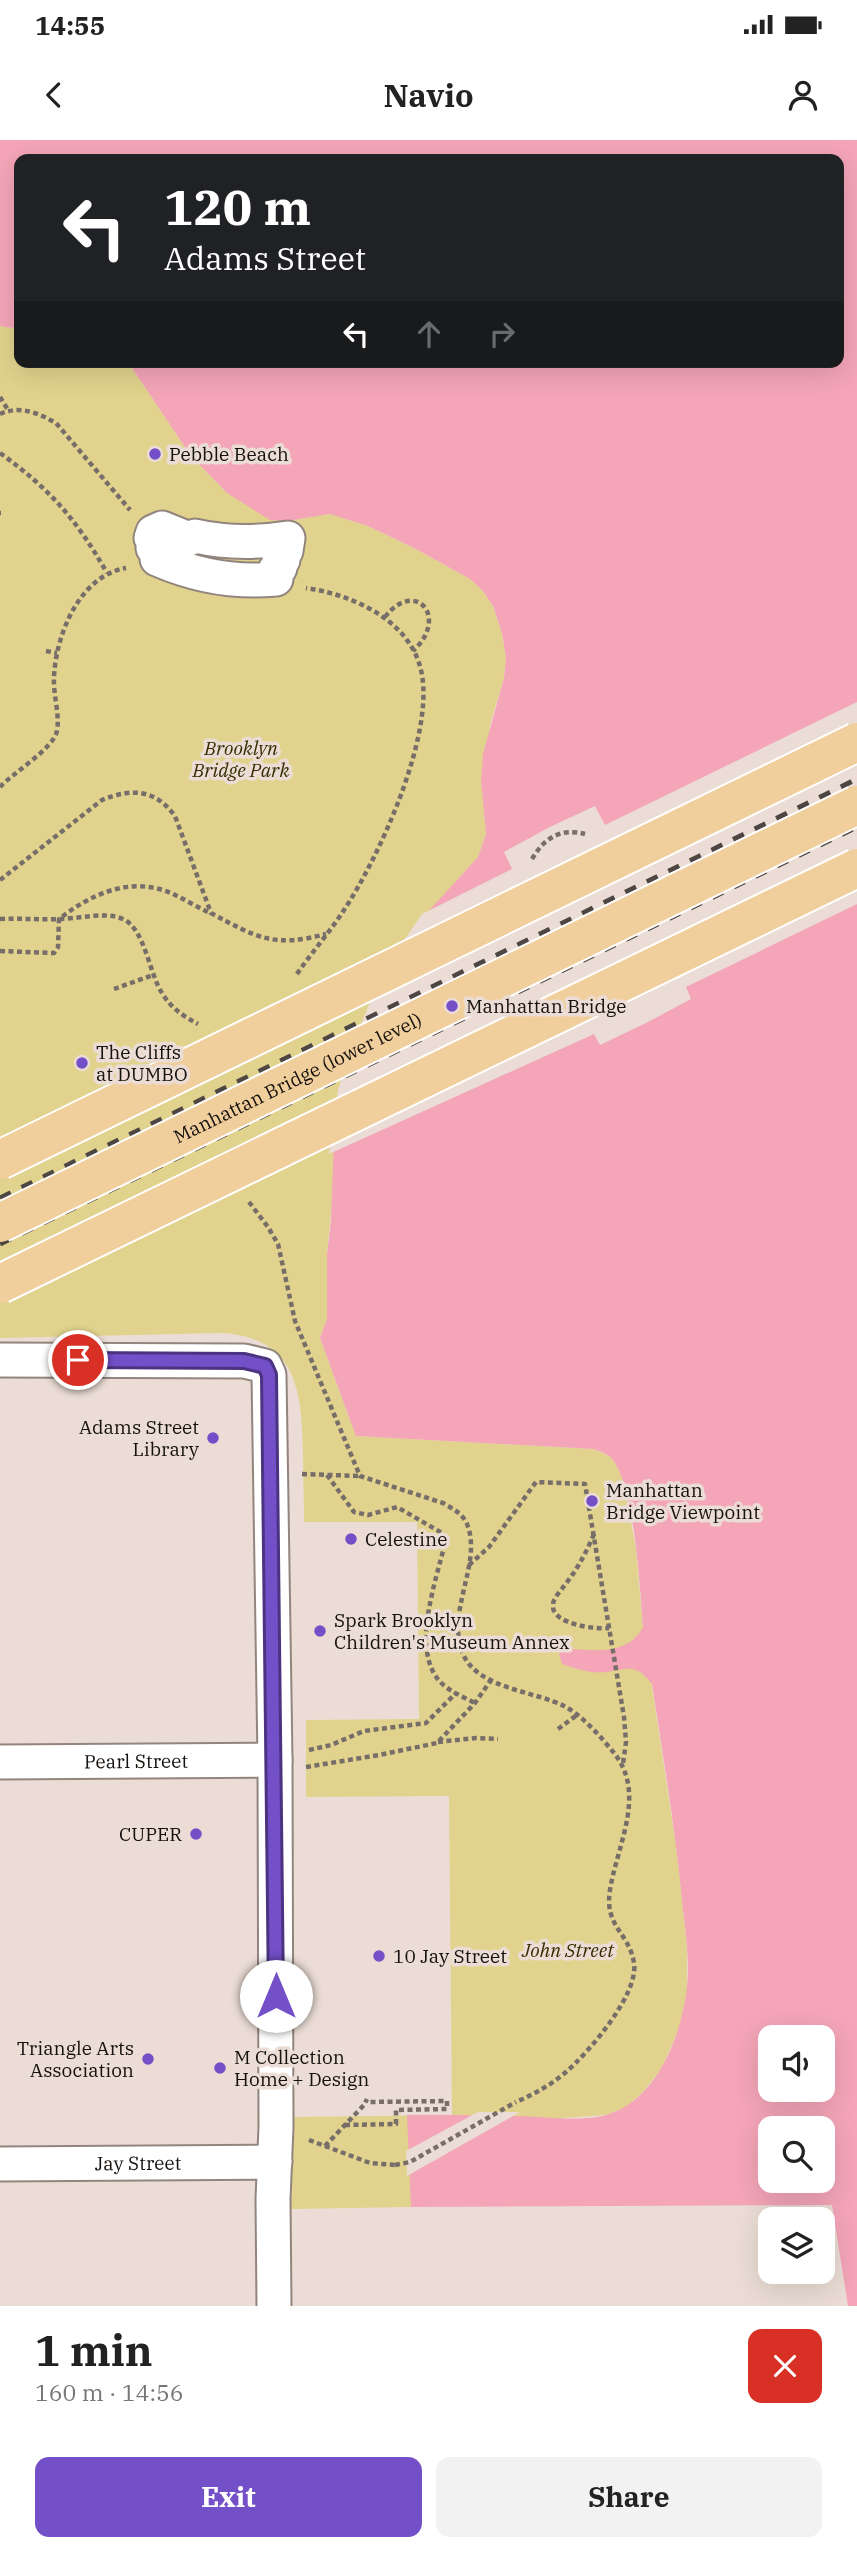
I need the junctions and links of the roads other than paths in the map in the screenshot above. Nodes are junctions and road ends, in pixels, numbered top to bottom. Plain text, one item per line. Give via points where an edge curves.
1 (857, 742) edge
2 (857, 805) edge
3 (857, 868) edge
4 (0, 1160) edge
5 (0, 1223) edge
6 (0, 1284) edge
7 (0, 1360) edge
8 (275, 1760) junction
9 (0, 1762) edge
10 (275, 2162) junction
11 (0, 2164) edge
12 (274, 2306) edge

1 - 4 main road, bridge
2 - 5 main road, Manhattan Bridge (lower level), bridge
3 - 6 main road, bridge
7 - 8 street via 235,1360 265,1366 271,1417
8 - 9 street, Pearl Street
8 - 10 street
10 - 11 street, Jay Street
10 - 12 street

